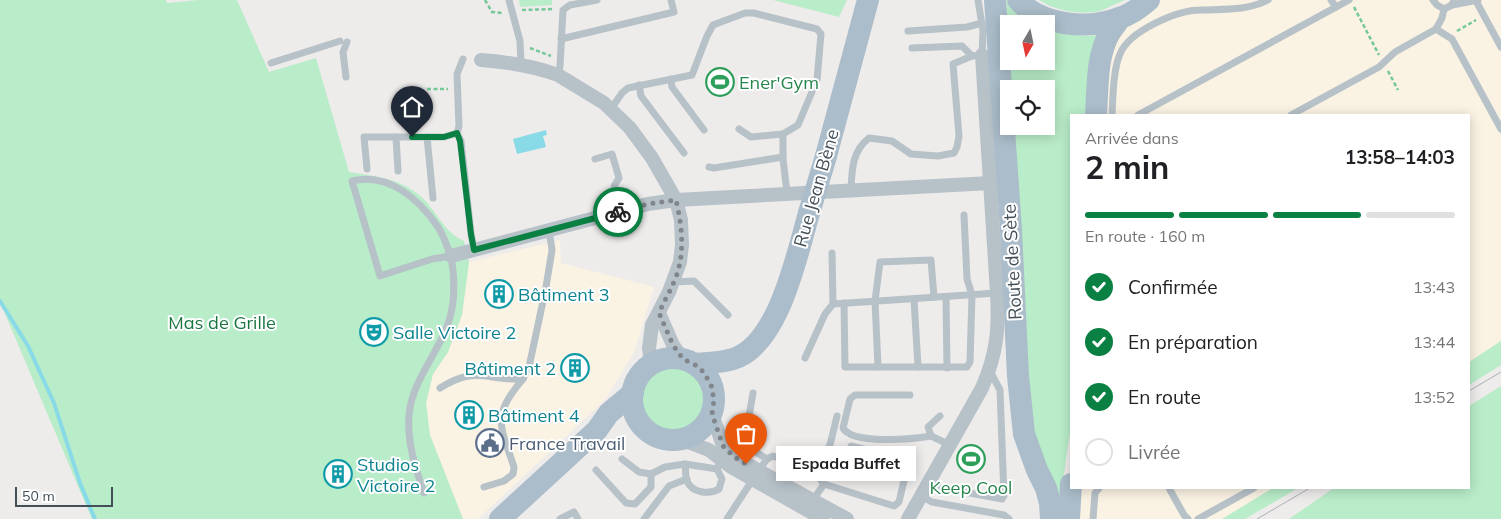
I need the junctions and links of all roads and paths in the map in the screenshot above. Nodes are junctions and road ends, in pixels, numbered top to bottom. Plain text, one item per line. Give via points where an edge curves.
1 (485, 0) edge
2 (509, 0) edge
3 (597, 0) edge
4 (671, 0) edge
5 (868, 0) edge
6 (978, 0) edge
7 (995, 0) edge
8 (1018, 0) edge
9 (1149, 0) edge
10 (1268, 0) edge
11 (1331, 0) edge
12 (1350, 0) edge
13 (1434, 0) edge
14 (1477, 1) edge
15 (1453, 3) edge
16 (1336, 7) junction
17 (1444, 9) junction
18 (563, 10) junction
19 (512, 12) junction
20 (1484, 16) junction
21 (1120, 18) junction
22 (505, 21) dead end
23 (982, 23) junction
24 (1436, 29) junction
25 (908, 31) dead end
26 (1447, 36) junction
27 (561, 39) junction
28 (520, 47) junction
29 (1501, 47) edge
30 (912, 48) dead end
31 (977, 55) junction
32 (463, 59) dead end
33 (481, 60) dead end
34 (1383, 62) junction
35 (271, 63) dead end
36 (521, 64) junction
37 (559, 70) junction
38 (346, 77) dead end
39 (671, 79) junction
40 (639, 86) junction
41 (457, 88) junction
42 (427, 89) dead end
43 (1398, 90) dead end
44 (611, 109) junction
45 (1096, 114) edge
46 (1112, 114) edge
47 (1140, 114) edge
48 (1293, 114) edge
49 (1501, 129) edge
50 (704, 130) dead end
51 (739, 130) dead end
52 (457, 133) junction
53 (783, 134) junction
54 (396, 137) junction
55 (427, 137) junction
56 (684, 153) dead end
57 (783, 157) junction
58 (595, 158) dead end
59 (709, 167) dead end
60 (367, 169) dead end
61 (398, 171) dead end
62 (991, 182) junction
63 (851, 190) junction
64 (788, 193) junction
65 (433, 198) dead end
66 (676, 200) junction
67 (620, 212) junction
68 (964, 215) dead end
69 (549, 230) junction
70 (474, 250) junction
71 (832, 253) dead end
72 (451, 256) junction
73 (674, 282) junction
74 (997, 293) junction
75 (972, 295) junction
76 (934, 297) junction
77 (946, 297) junction
78 (914, 298) junction
79 (875, 301) junction
80 (844, 303) junction
81 (833, 304) junction
82 (659, 313) junction
83 (728, 315) dead end
84 (734, 358) junction
85 (805, 358) dead end
86 (688, 361) junction
87 (651, 365) junction
88 (878, 367) junction
89 (918, 367) junction
90 (947, 368) junction
91 (990, 370) junction
92 (523, 379) junction
93 (440, 388) dead end
94 (714, 392) junction
95 (632, 393) junction
96 (753, 393) dead end
97 (910, 395) dead end
98 (712, 414) junction
99 (837, 416) dead end
100 (940, 416) dead end
101 (642, 426) junction
102 (597, 430) junction
103 (931, 436) junction
104 (680, 440) junction
105 (950, 445) junction
106 (851, 446) dead end
107 (622, 459) dead end
108 (685, 464) junction
109 (719, 464) junction
110 (760, 469) junction
111 (596, 470) dead end
112 (814, 471) junction
113 (651, 474) junction
114 (686, 479) junction
115 (929, 482) junction
116 (824, 484) junction
117 (484, 487) dead end
118 (1071, 489) edge
119 (1098, 489) edge
120 (1170, 489) edge
121 (1236, 489) edge
122 (1252, 489) edge
123 (424, 493) dead end
124 (921, 496) junction
125 (1240, 496) junction
126 (813, 500) junction
127 (500, 519) edge
128 (560, 519) edge
129 (578, 519) edge
130 (644, 519) edge
131 (727, 519) edge
132 (823, 519) edge
133 (846, 519) edge
134 (908, 519) edge
135 (1009, 519) edge
136 (1051, 519) edge
137 (1069, 519) edge
138 (1093, 519) edge
139 (1188, 519) edge
140 (1198, 519) edge

1 - 22 path via 492,12 502,13
2 - 19 lane
3 - 18 lane via 570,5
4 - 27 lane via 674,12
5 - 84 main road, Rue Jean Bène, bridge via 826,156 776,317 751,348
6 - 23 lane
7 - 136 main road, Route de Sète via 1024,434 1046,488
8 - 21 main road via 1043,17 1068,24 1095,25
9 - 21 main road
10 - 46 lane via 1238,10 1177,14 1129,40 1119,55
11 - 16 lane
12 - 16 lane
12 - 34 path
13 - 17 lane
14 - 15 lane
14 - 20 lane
15 - 17 lane
16 - 47 lane
17 - 24 lane
18 - 19 path
18 - 27 lane
19 - 28 lane
20 - 26 path
20 - 29 lane
21 - 45 main road via 1104,49
23 - 25 lane via 967,28
23 - 31 lane
24 - 26 lane
24 - 34 lane
26 - 49 lane via 1452,39
27 - 37 lane
28 - 36 lane
28 - 37 path via 550,55
30 - 31 lane via 962,46
31 - 62 street
31 - 63 lane via 953,64 959,136 954,153 938,156 911,154 892,140 868,138 856,151
32 - 41 lane via 457,74
33 - 36 street
34 - 43 path
34 - 48 lane
35 - 38 lane via 343,42
36 - 37 street
37 - 44 street
39 - 40 lane
39 - 50 lane via 672,87
39 - 53 lane via 692,75 713,25 745,13 758,13 817,29 821,34 817,80 798,125
40 - 44 lane via 628,88
40 - 56 lane via 641,96
41 - 42 path
41 - 52 lane
44 - 66 street via 652,158
51 - 53 lane via 751,137
52 - 55 lane
52 - 70 lane
53 - 57 lane
54 - 55 lane
54 - 60 lane via 364,137
54 - 61 lane
55 - 65 lane
57 - 59 lane
57 - 64 lane
58 - 67 lane via 612,154 619,178 614,186
62 - 63 street
62 - 74 street
63 - 64 street
64 - 66 street
66 - 67 street
66 - 73 street via 682,245
67 - 69 street
68 - 75 lane via 966,279
69 - 70 street
69 - 92 lane via 552,250 546,287 529,367
70 - 72 street
71 - 81 lane
72 - 72 lane via 439,228 411,196 387,181 352,180 380,276
72 - 123 lane via 454,294 448,323 419,381 409,414 412,461
73 - 82 street
73 - 83 lane via 694,281
74 - 75 lane
74 - 91 street via 999,327
75 - 77 lane
75 - 90 lane via 970,362 967,368
76 - 77 lane
76 - 78 lane
76 - 79 lane via 931,260 880,262
77 - 90 lane
78 - 79 lane
78 - 89 lane
79 - 80 lane
79 - 88 lane
80 - 81 lane
80 - 88 lane via 845,367
81 - 85 lane
82 - 86 street via 673,345
82 - 87 street via 652,325
84 - 86 main road, Rue Jean Bène
84 - 94 main road, Rue Jean Bène
86 - 87 main road via 666,358
86 - 94 main road via 707,376
87 - 95 main road via 638,377
88 - 89 lane
89 - 90 lane
91 - 105 street
91 - 115 lane via 1000,390 1004,496 1002,499 938,487
92 - 93 lane via 468,375 453,379
92 - 117 lane via 504,404 500,424 514,467 513,474 504,481
94 - 98 main road
95 - 101 main road via 633,407
95 - 102 main road via 608,413
96 - 110 lane via 744,445
97 - 103 lane via 855,396 850,399 843,428 856,438 911,440
98 - 104 main road via 693,435
98 - 110 street via 718,436 727,451
99 - 112 lane via 823,466
100 - 103 lane via 928,427
101 - 102 main road
101 - 104 main road via 659,438
102 - 127 main road
103 - 105 lane
104 - 109 street via 710,450
105 - 115 street
106 - 116 lane via 903,459 907,468 899,502 894,506
107 - 113 lane via 639,472
108 - 109 lane
108 - 113 lane via 665,467
108 - 114 lane
109 - 110 street
109 - 114 lane via 722,482 717,491 699,491
110 - 112 lane via 774,456
110 - 126 street
110 - 131 lane
110 - 132 street
111 - 113 lane via 626,503 632,504 651,487
112 - 116 lane
114 - 130 lane via 669,486
115 - 124 street
116 - 126 lane
118 - 137 main road
119 - 138 lane
120 - 139 lane
121 - 125 lane
122 - 125 lane
124 - 134 street
124 - 135 lane via 932,502 1004,515
125 - 140 lane
126 - 133 street
128 - 129 lane via 574,512

